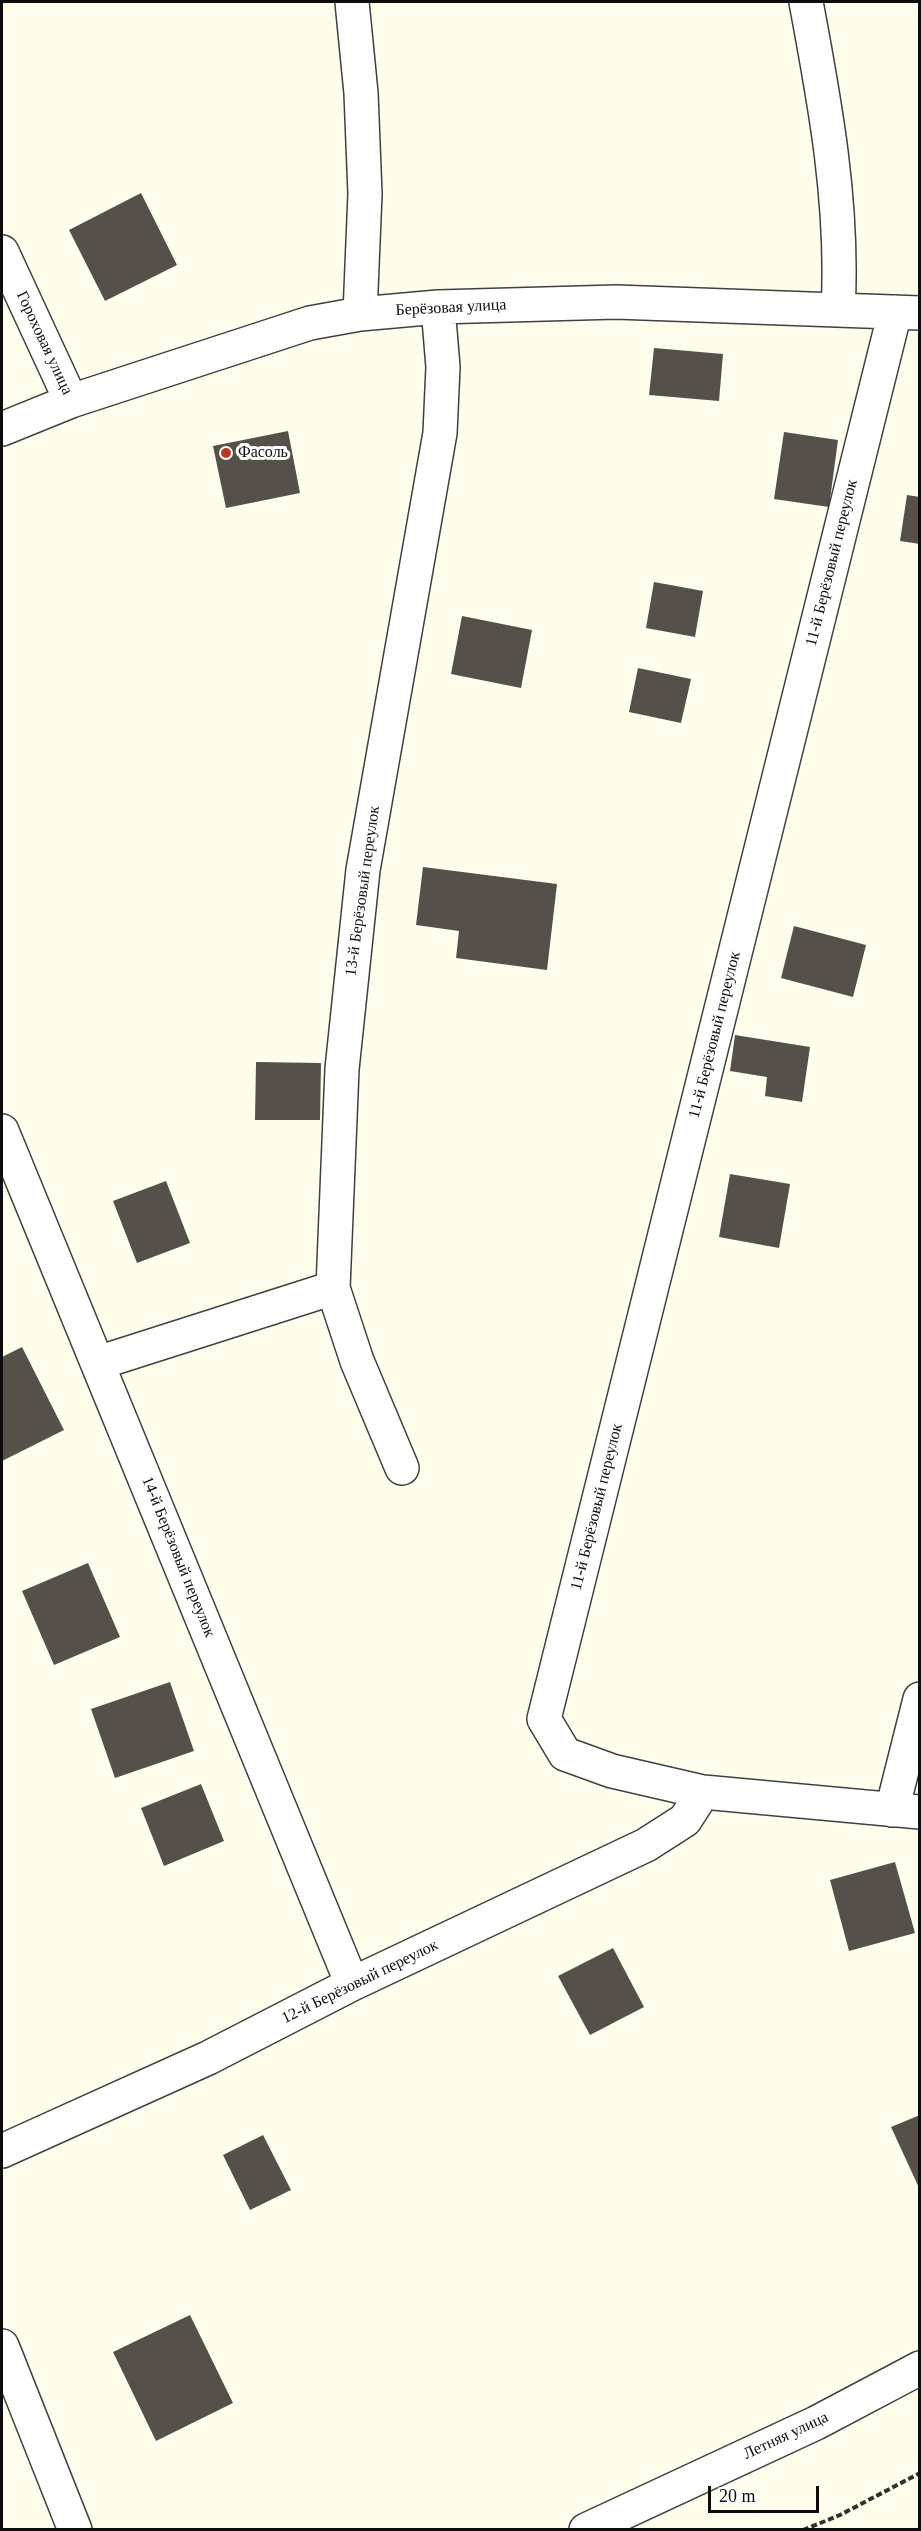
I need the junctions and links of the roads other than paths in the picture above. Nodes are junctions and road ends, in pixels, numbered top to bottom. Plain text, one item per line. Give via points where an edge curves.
1 (352, 2) edge
2 (806, 2) edge
3 (2, 252) edge
4 (438, 307) junction
5 (837, 310) junction
6 (907, 312) edge
7 (360, 314) junction
8 (71, 401) junction
9 (2, 429) edge
10 (2, 1131) edge
11 (333, 1288) junction
12 (98, 1363) junction
13 (402, 1468) dead end
14 (920, 1699) edge
15 (703, 1792) junction
16 (906, 1811) edge
17 (352, 1984) junction
18 (2, 2151) edge
19 (2, 2346) edge
20 (920, 2368) edge
21 (75, 2529) edge
22 (586, 2529) edge

1 - 7 street via 365,194
2 - 5 street via 838,207
3 - 8 street, Гороховая улица
4 - 5 street, Берёзовая улица via 616,302
4 - 7 street, Берёзовая улица
4 - 11 street, 13-й Берёзовый переулок via 443,367 440,433 363,870 342,1069
5 - 6 street, Берёзовая улица
6 - 15 street, 11-й Берёзовый переулок via 544,1719 565,1754 612,1771
7 - 8 street, Берёзовая улица via 310,323
8 - 9 street, Берёзовая улица
10 - 12 street, 14-й Берёзовый переулок
11 - 12 street
11 - 13 street, 13-й Берёзовый переулок via 361,1372
12 - 17 street, 14-й Берёзовый переулок
14 - 16 street
15 - 16 street
15 - 17 street, 12-й Берёзовый переулок via 685,1820 646,1845
17 - 18 street, 12-й Берёзовый переулок via 208,2058
19 - 21 street
20 - 22 street, Летняя улица via 816,2423

